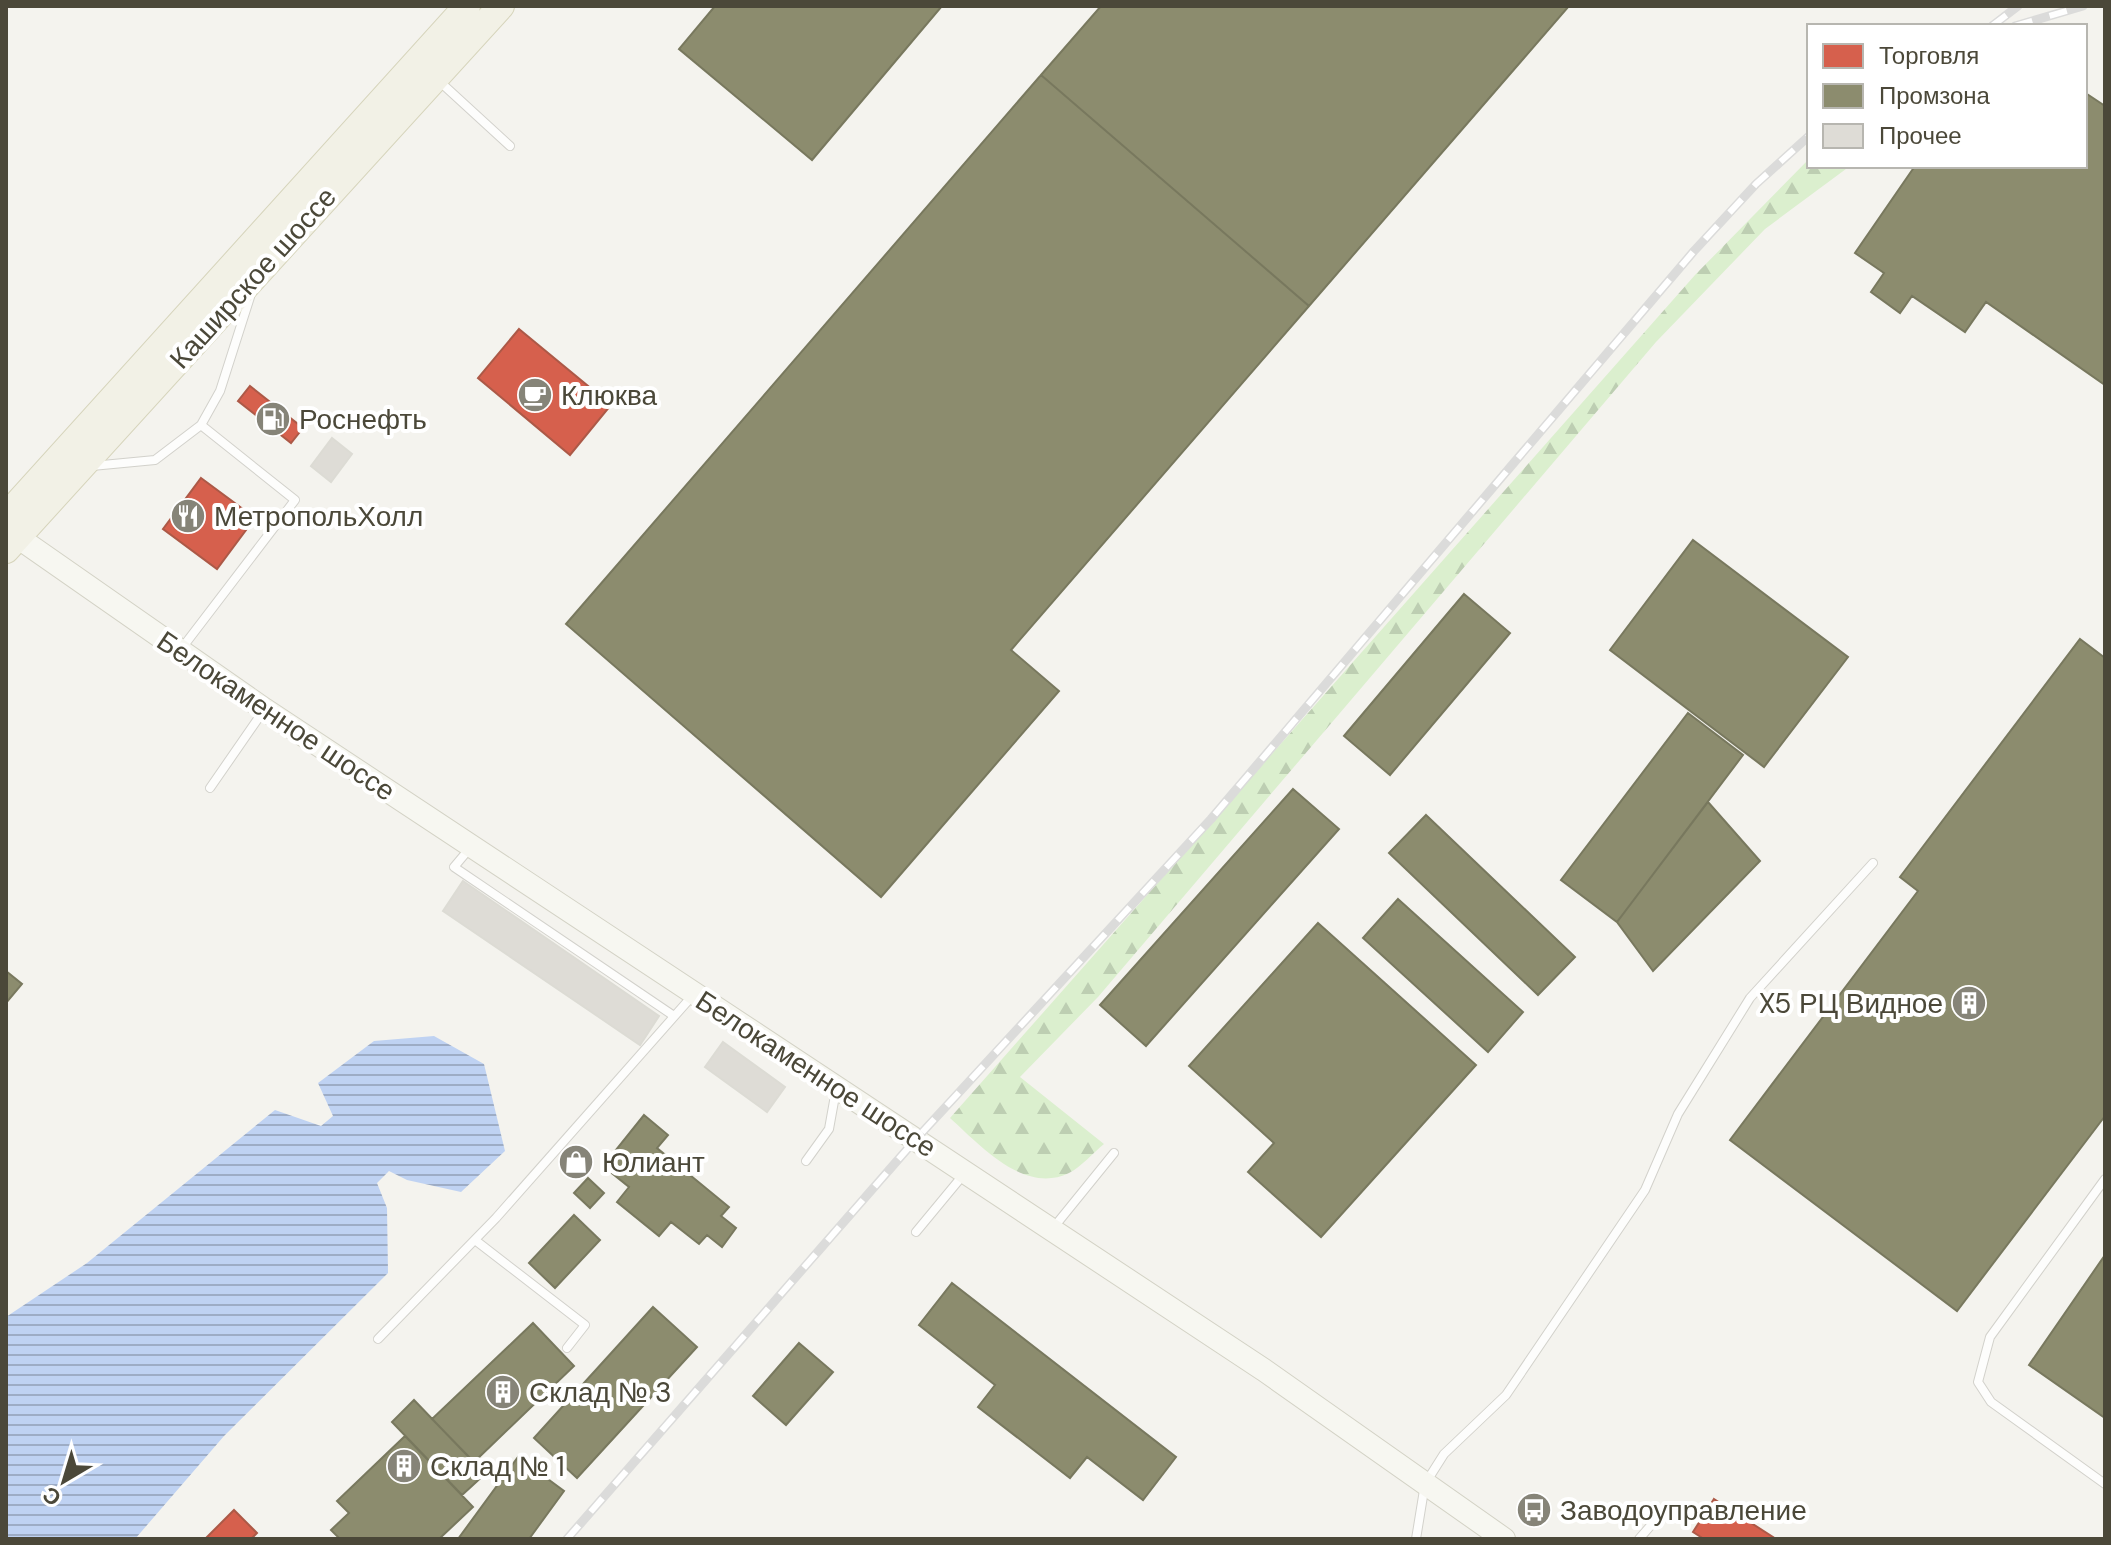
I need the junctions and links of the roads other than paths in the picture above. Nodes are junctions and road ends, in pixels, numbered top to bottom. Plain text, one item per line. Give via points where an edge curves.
1 (467, 6) edge
2 (501, 6) edge
3 (426, 69) junction
4 (510, 146) dead end
5 (257, 274) junction
6 (201, 425) junction
7 (83, 467) junction
8 (9, 533) edge
9 (179, 652) junction
10 (264, 709) junction
11 (210, 788) dead end
12 (471, 846) junction
13 (1873, 863) dead end
14 (694, 994) junction
15 (674, 1016) junction
16 (837, 1086) junction
17 (1114, 1153) dead end
18 (806, 1161) dead end
19 (966, 1171) junction
20 (2105, 1179) edge
21 (1052, 1228) junction
22 (916, 1232) dead end
23 (475, 1240) junction
24 (378, 1339) dead end
25 (567, 1348) dead end
26 (1425, 1484) junction
27 (2105, 1484) edge
28 (1666, 1508) dead end
29 (1416, 1539) edge
30 (1504, 1539) edge
31 (1639, 1539) edge

1 - 3 main road, Каширское шоссе
2 - 3 main road, Каширское шоссе
3 - 4 lane
3 - 5 main road, Каширское шоссе
3 - 8 main road, Каширское шоссе
5 - 6 lane via 220,391
5 - 7 main road, Каширское шоссе
6 - 7 lane via 155,460
6 - 9 lane via 295,500
7 - 8 main road, Каширское шоссе
8 - 9 main road, Белокаменное шоссе
9 - 10 main road, Белокаменное шоссе
10 - 11 lane
10 - 12 main road, Белокаменное шоссе
12 - 14 main road, Белокаменное шоссе
12 - 15 lane via 454,867
13 - 26 lane via 1750,998 1678,1114 1645,1190 1506,1395 1444,1454
14 - 15 lane
14 - 16 main road, Белокаменное шоссе
15 - 23 lane
16 - 18 lane via 829,1129
16 - 19 main road, Белокаменное шоссе
17 - 21 lane
19 - 21 main road, Белокаменное шоссе
19 - 22 lane
20 - 27 lane via 1990,1337 1978,1382 1991,1402
21 - 26 main road, Белокаменное шоссе
23 - 24 lane
23 - 25 lane via 585,1325
26 - 29 lane
26 - 30 main road, Белокаменное шоссе
28 - 31 lane

